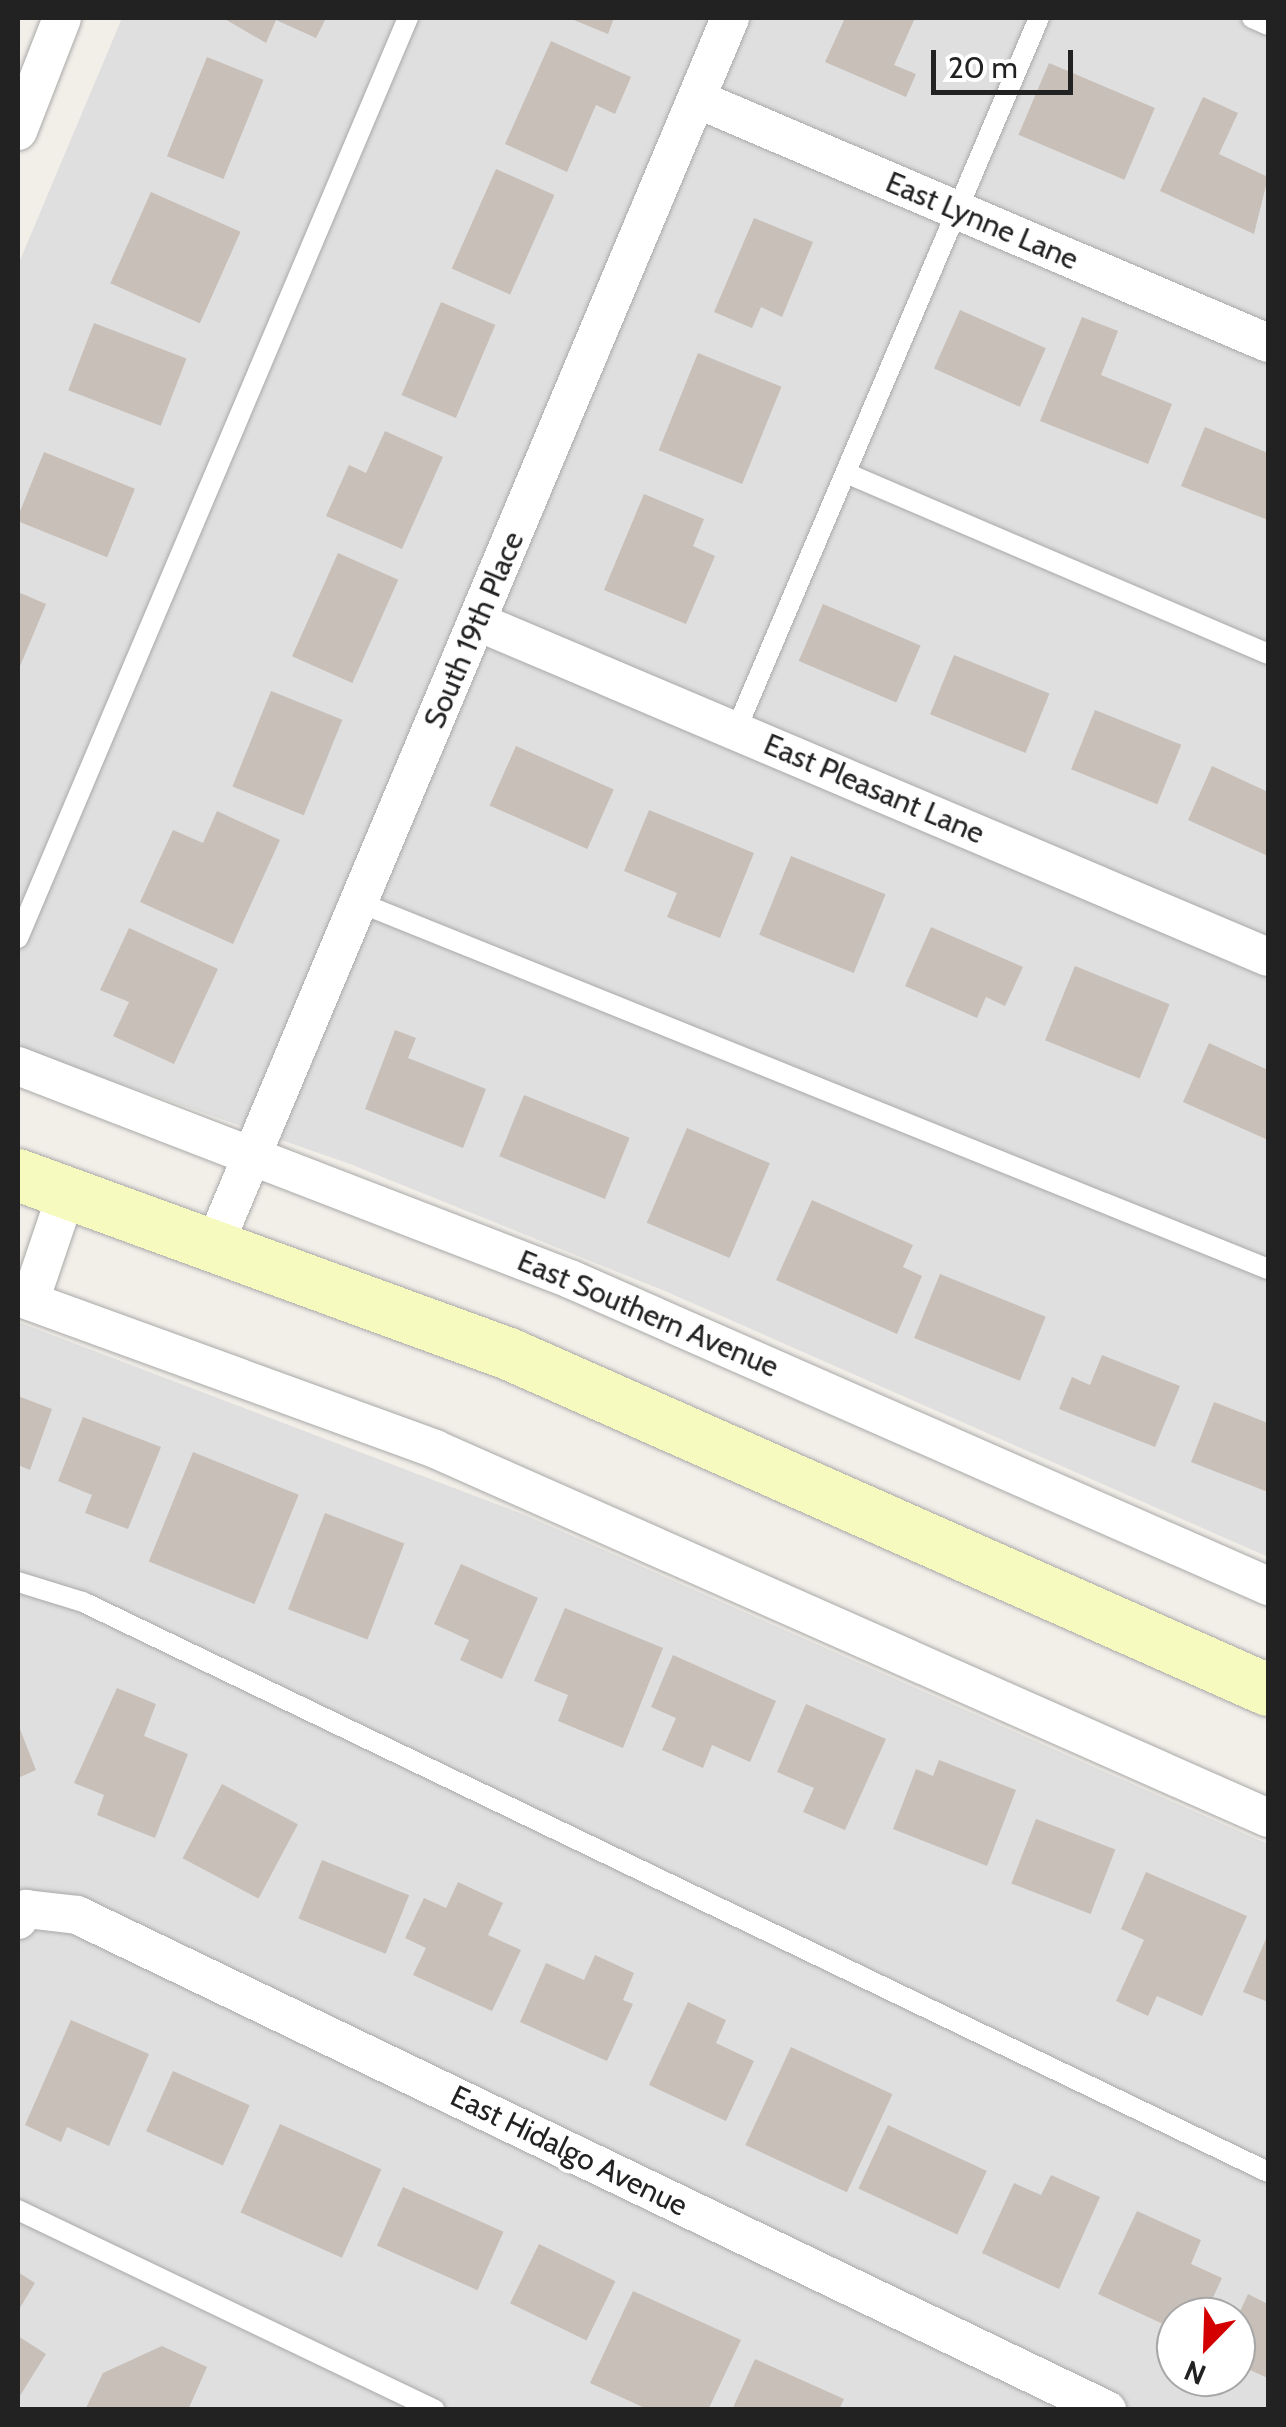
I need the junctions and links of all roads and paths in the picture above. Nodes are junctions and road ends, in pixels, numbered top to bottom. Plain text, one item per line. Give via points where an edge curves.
1 (62, 18) edge
2 (408, 18) edge
3 (730, 18) edge
4 (1039, 18) edge
5 (1252, 18) edge
6 (1268, 25) edge
7 (697, 100) junction
8 (18, 131) edge
9 (956, 210) junction
10 (1268, 342) edge
11 (846, 473) junction
12 (478, 622) junction
13 (1268, 654) edge
14 (736, 730) junction
15 (358, 902) junction
16 (18, 938) edge
17 (1268, 957) edge
18 (18, 1066) edge
19 (254, 1152) junction
20 (18, 1175) edge
21 (68, 1192) junction
22 (216, 1242) junction
23 (1268, 1269) edge
24 (24, 1299) edge
25 (18, 1582) edge
26 (1268, 1586) edge
27 (1268, 1690) edge
28 (1268, 1818) edge
29 (22, 1914) edge
30 (1268, 2172) edge
31 (18, 2210) edge
32 (436, 2410) edge
33 (1108, 2410) edge

1 - 8 street
2 - 16 lane
3 - 7 street, South 19th Place
4 - 9 lane
5 - 6 lane
7 - 9 street, East Lynne Lane
7 - 12 street, South 19th Place
9 - 10 street, East Lynne Lane
9 - 11 lane
11 - 13 lane
11 - 14 lane
12 - 14 street, East Pleasant Lane
12 - 15 street, South 19th Place
14 - 17 street, East Pleasant Lane
15 - 19 street, South 19th Place
15 - 23 lane
18 - 19 street, East Southern Avenue
19 - 22 street, South 19th Place
19 - 26 street, East Southern Avenue via 570,1279
20 - 21 main road
21 - 22 main road
21 - 24 street
22 - 27 main road via 509,1354
24 - 28 street via 435,1449
25 - 30 lane via 82,1602
29 - 33 street, East Hidalgo Avenue via 77,1916
31 - 32 lane

